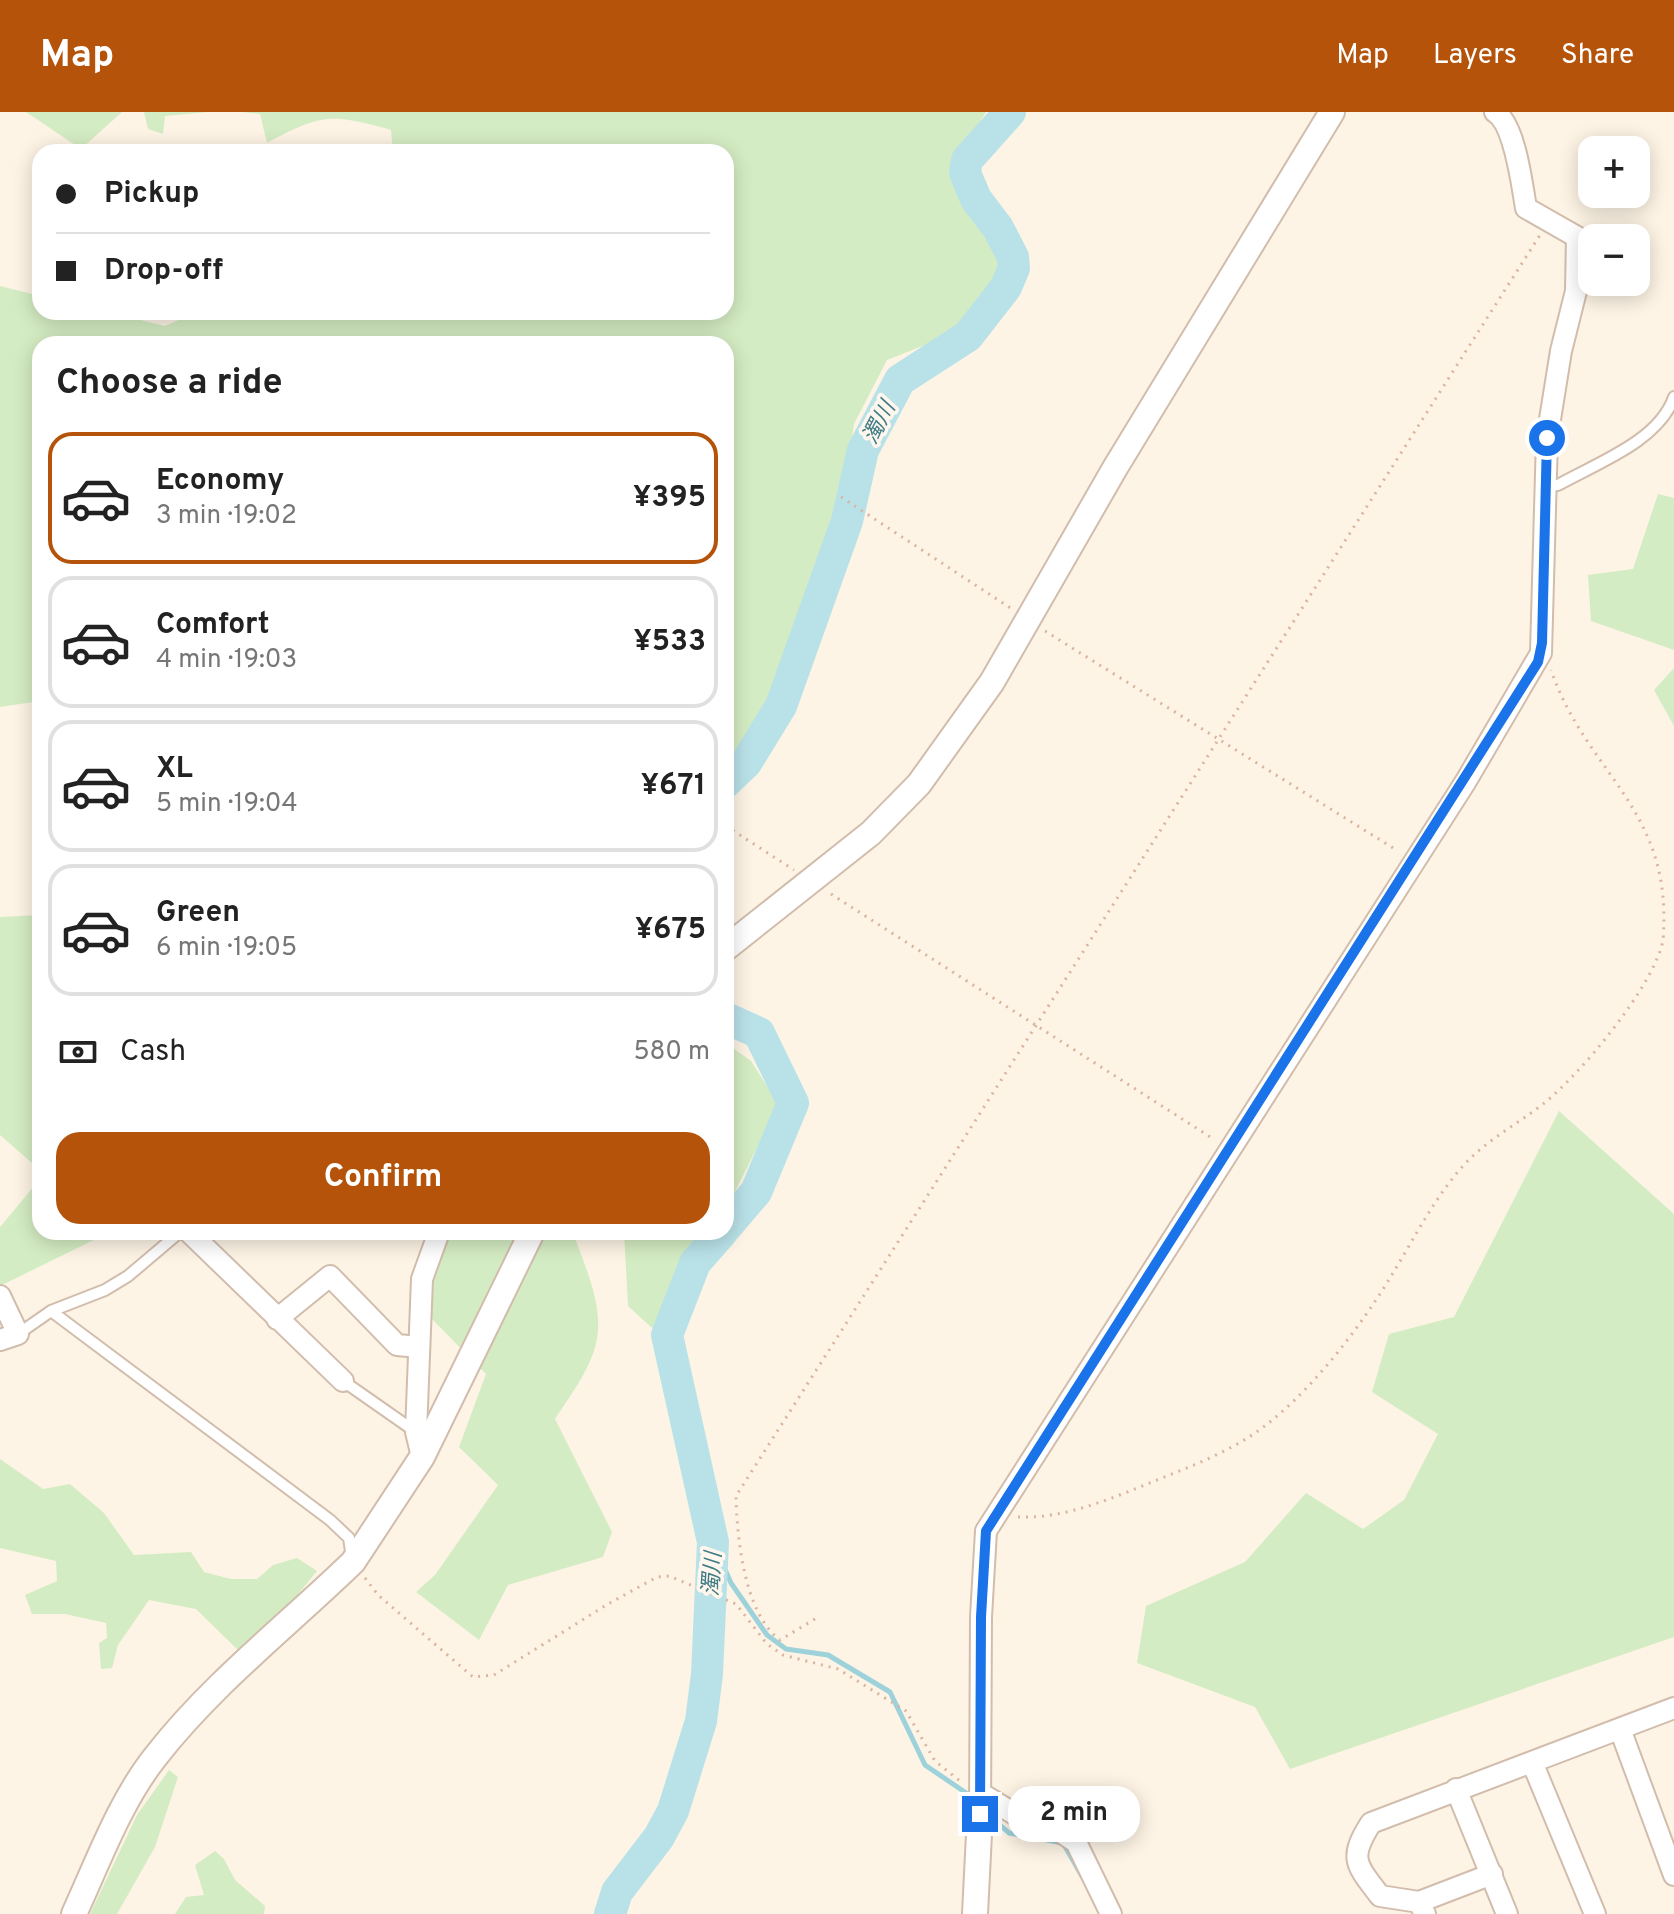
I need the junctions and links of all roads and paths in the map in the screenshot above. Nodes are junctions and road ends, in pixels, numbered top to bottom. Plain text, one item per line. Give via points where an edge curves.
1 (1332, 112) edge
2 (1495, 112) edge
3 (1549, 221) junction
4 (1674, 397) edge
5 (1544, 486) junction
6 (841, 497) dead end
7 (1028, 620) junction
8 (1541, 653) junction
9 (1219, 739) junction
10 (734, 831) edge
11 (1654, 833) dead end
12 (1659, 848) dead end
13 (1414, 861) junction
14 (811, 881) junction
15 (734, 942) edge
16 (1036, 1025) junction
17 (1228, 1148) junction
18 (170, 1240) edge
19 (197, 1240) edge
20 (436, 1240) edge
21 (528, 1240) edge
22 (0, 1296) edge
23 (51, 1311) junction
24 (277, 1319) junction
25 (9, 1337) edge
26 (419, 1347) junction
27 (343, 1381) joint
28 (416, 1432) junction
29 (422, 1457) junction
30 (999, 1511) junction
31 (353, 1562) junction
32 (815, 1619) dead end
33 (1674, 1708) edge
34 (1620, 1729) junction
35 (1532, 1762) junction
36 (1456, 1789) junction
37 (981, 1802) junction
38 (1492, 1874) junction
39 (1674, 1875) edge
40 (1422, 1908) edge
41 (74, 1914) edge
42 (975, 1914) edge
43 (1111, 1914) edge
44 (1507, 1914) edge
45 (1595, 1914) edge

1 - 7 street
2 - 3 street via 1504,117 1526,208
3 - 5 street via 1577,237 1576,291 1561,351
3 - 9 path
4 - 5 lane via 1668,416 1648,433 1558,485
5 - 8 street
6 - 7 path
7 - 9 path
7 - 14 street via 992,682 919,784 871,833
8 - 11 path via 1567,711
8 - 13 street
9 - 13 path
9 - 16 path
10 - 14 path
12 - 30 path via 1666,894 1663,942 1652,971 1618,1021 1545,1103 1486,1142 1461,1168 1420,1223 1384,1286 1295,1399 1237,1444 1124,1493 1053,1514 1010,1516
13 - 17 street
14 - 15 street
14 - 16 path
16 - 17 path
16 - 32 path via 736,1496 738,1549 772,1634 780,1640
17 - 30 street
18 - 23 lane via 117,1283
19 - 24 street
20 - 26 street via 422,1279
21 - 29 street
22 - 25 street
23 - 25 lane
23 - 31 lane via 330,1520 349,1538
24 - 26 street via 330,1276 397,1345
24 - 27 street
26 - 28 street
27 - 28 lane
28 - 29 street
29 - 31 street
30 - 37 street via 986,1531
31 - 37 path via 378,1595 473,1677 494,1675 657,1577 669,1576 736,1604 767,1644 783,1655 826,1665 906,1711 935,1761
31 - 41 street via 155,1757 122,1812
33 - 34 street
34 - 35 street
34 - 39 street
35 - 36 street
35 - 45 street
36 - 38 street
36 - 40 street via 1371,1823 1357,1845 1358,1867 1380,1896
37 - 42 street
37 - 43 street via 1056,1829 1076,1842
38 - 40 street
38 - 44 street

